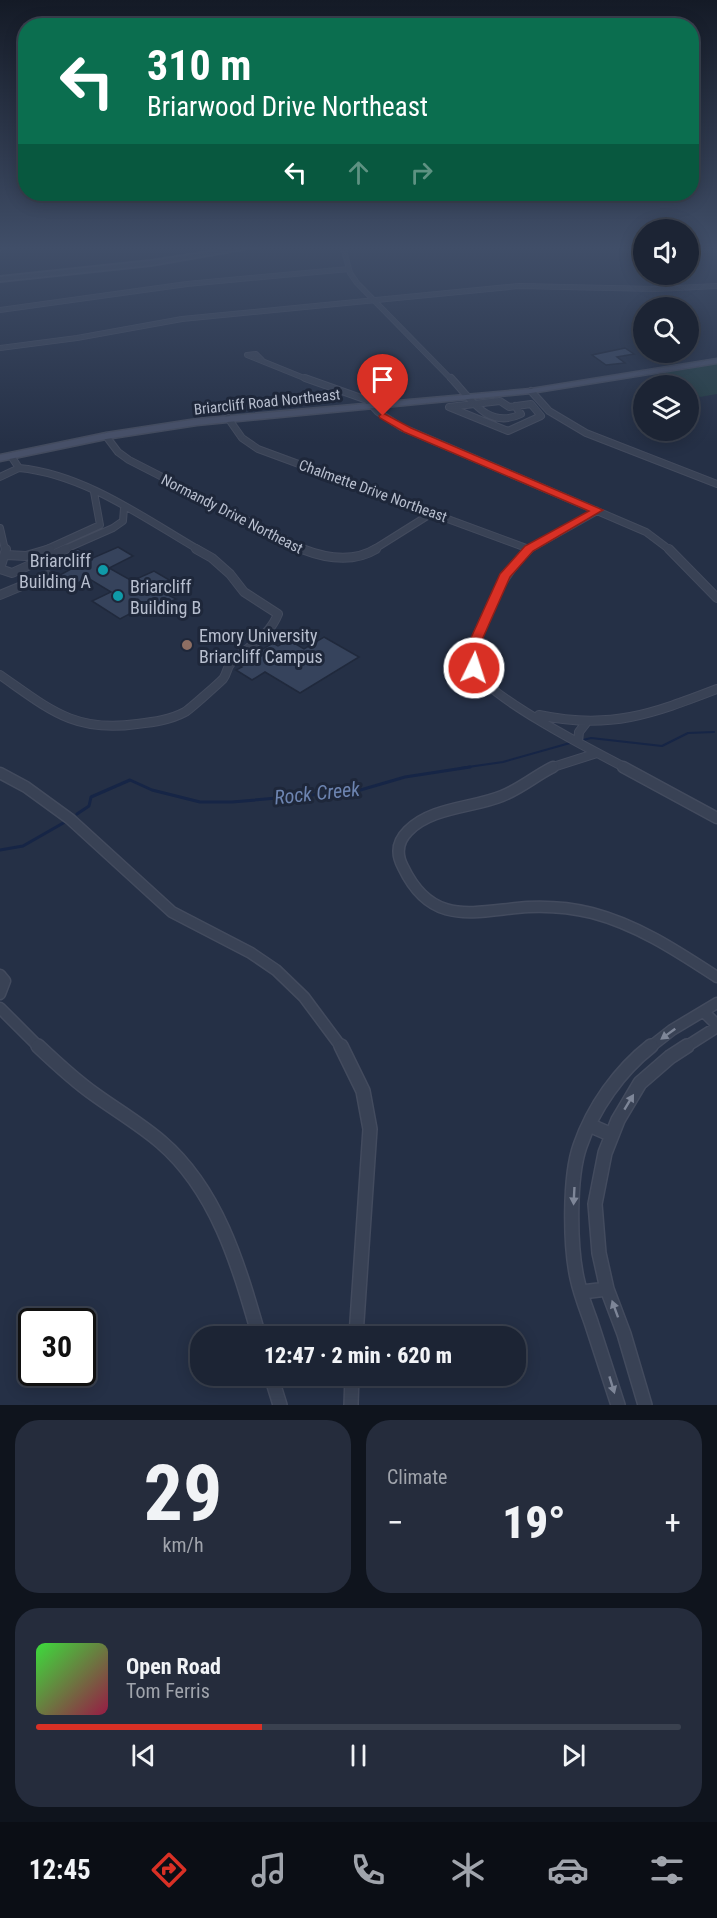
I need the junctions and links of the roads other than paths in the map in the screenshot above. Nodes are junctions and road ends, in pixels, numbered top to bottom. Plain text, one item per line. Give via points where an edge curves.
1 (257, 312) edge
2 (385, 312) edge
3 (0, 348) edge
4 (262, 360) dead end
5 (717, 361) edge
6 (531, 391) junction
7 (471, 400) junction
8 (371, 405) junction
9 (515, 406) junction
10 (546, 409) junction
11 (536, 410) junction
12 (228, 418) junction
13 (512, 419) junction
14 (525, 425) junction
15 (106, 436) junction
16 (11, 456) junction
17 (0, 458) edge
18 (19, 468) junction
19 (0, 477) edge
20 (717, 484) edge
21 (94, 492) junction
22 (124, 508) junction
23 (597, 510) junction
24 (432, 513) junction
25 (0, 528) edge
26 (529, 549) junction
27 (6, 555) junction
28 (0, 569) edge
29 (12, 573) junction
30 (48, 575) dead end
31 (0, 579) edge
32 (0, 595) edge
33 (717, 598) edge
34 (0, 675) edge
35 (717, 689) edge
36 (524, 710) junction
37 (586, 723) junction
38 (578, 742) junction
39 (597, 753) junction
40 (0, 773) edge
41 (717, 818) edge
42 (0, 975) edge
43 (717, 977) edge
44 (0, 994) edge
45 (717, 1003) edge
46 (0, 1008) edge
47 (704, 1012) junction
48 (717, 1026) edge
49 (589, 1125) junction
50 (612, 1135) junction
51 (607, 1289) junction
52 (582, 1292) junction
53 (256, 1326) edge
54 (357, 1326) edge
55 (274, 1386) edge
56 (352, 1386) edge
57 (280, 1405) edge
58 (351, 1405) edge
59 (618, 1405) edge
60 (645, 1405) edge

1 - 3 street via 182,319
2 - 7 street
4 - 8 street via 367,400
5 - 6 main road, Briarcliff Road Northeast
6 - 7 main road, Briarcliff Road Northeast
6 - 10 street
7 - 8 main road, Briarcliff Road Northeast
7 - 9 street
7 - 13 street via 475,408 485,413
7 - 14 street via 449,407 504,431
8 - 12 main road, Briarcliff Road Northeast
8 - 23 street via 407,430
9 - 11 street via 531,404
9 - 13 street via 521,414
10 - 11 street
10 - 20 street via 593,436
11 - 14 street via 540,417
12 - 15 main road, Briarcliff Road Northeast
12 - 24 street, Chalmette Drive Northeast via 242,438 258,449
13 - 14 street
15 - 16 main road, Briarcliff Road Northeast
15 - 24 street, Normandy Drive Northeast via 124,458 317,555 339,558 369,553
16 - 17 main road, Briarcliff Road Northeast
16 - 18 street
18 - 19 street
18 - 21 street via 60,475
21 - 22 street
21 - 27 street via 100,525 29,556
22 - 29 street via 125,517 113,528
22 - 34 street via 212,558 244,592 278,614 273,627 234,659 217,686 187,711 163,721 117,727 78,723 54,713
23 - 26 street
23 - 33 street via 663,543
24 - 26 street, Chalmette Drive Northeast
25 - 27 street via 6,541
26 - 36 street via 500,584 473,654 474,668 484,683
27 - 28 street
28 - 29 street
29 - 31 street
30 - 32 street
35 - 37 street via 627,720
36 - 37 street
36 - 38 street
37 - 38 street
38 - 39 street
39 - 41 street
39 - 43 street via 555,766 498,797 421,820 406,831 397,848 403,871 424,899 441,909 465,914 540,906 617,918
40 - 54 street via 68,816 172,912 264,962 286,979 310,1005 350,1063 366,1098 370,1134
42 - 44 street via 5,981
45 - 47 street
46 - 53 street via 46,1056 147,1130 189,1172 224,1231
47 - 48 street
47 -> 49 street via 672,1030 638,1057 613,1085
50 -> 48 street via 640,1083 670,1057
49 - 50 street
49 -> 52 street via 579,1148 571,1234
50 - 51 street via 595,1204
51 - 52 street
60 -> 51 street
52 -> 59 street
55 - 57 street
56 - 58 street

